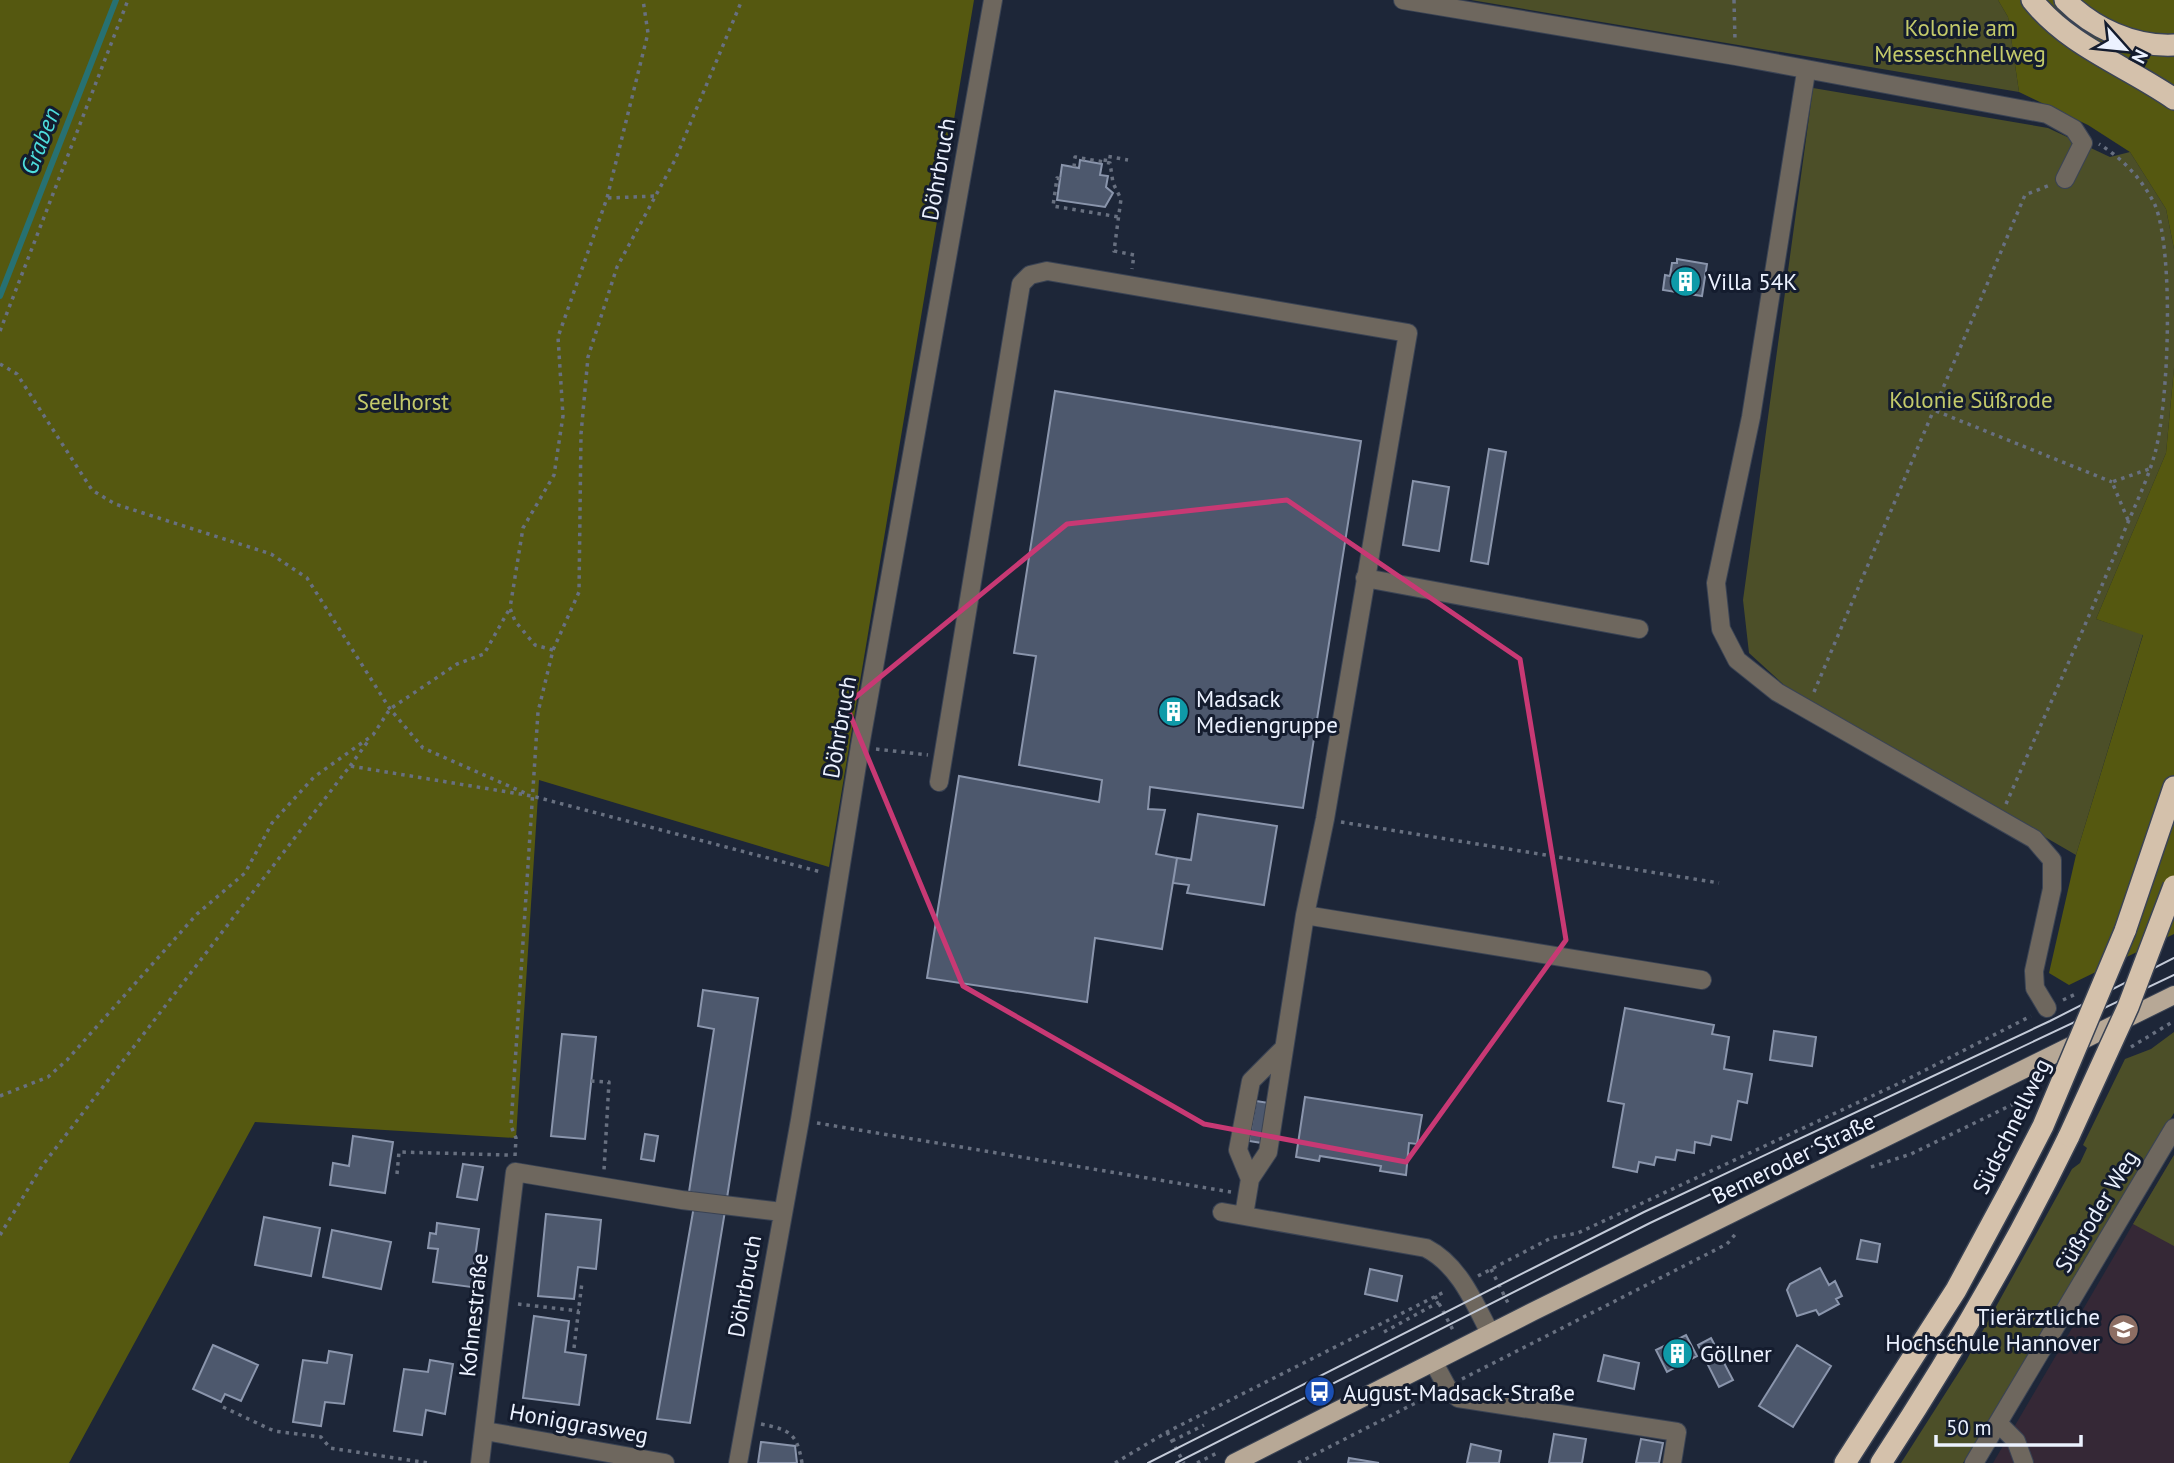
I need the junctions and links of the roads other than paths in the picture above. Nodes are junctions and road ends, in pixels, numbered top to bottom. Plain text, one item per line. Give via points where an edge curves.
1 (993, 0) edge
2 (1403, 0) edge
3 (2032, 0) edge
4 (2064, 0) edge
5 (2174, 46) edge
6 (1806, 72) junction
7 (2174, 99) edge
8 (2065, 179) road end
9 (1365, 578) junction
10 (1639, 629) dead end
11 (940, 782) dead end
12 (2174, 788) edge
13 (2174, 886) edge
14 (1305, 915) junction
15 (1702, 980) dead end
16 (2174, 995) edge
17 (2047, 1008) road end
18 (1283, 1049) junction
19 (2174, 1128) edge
20 (1248, 1187) junction
21 (782, 1212) junction
22 (1222, 1212) dead end
23 (1244, 1215) junction
24 (1490, 1334) junction
25 (1434, 1363) junction
26 (1998, 1423) junction
27 (485, 1431) junction
28 (480, 1463) edge
29 (665, 1463) edge
30 (738, 1463) edge
31 (1234, 1463) edge
32 (1672, 1463) edge
33 (1845, 1463) edge
34 (1881, 1463) edge
35 (1975, 1463) edge
36 (2024, 1463) edge

1 - 21 street, Döhrbruch
2 - 6 street
3 - 7 highway via 2078,43
4 - 5 highway via 2098,26 2121,36
6 - 8 street via 2047,114 2074,129 2083,143
6 - 17 street via 1751,417 1716,583 1721,629 1737,660 1777,692 2034,839 2052,860 2052,889 2034,971 2035,988
9 - 10 street
9 - 11 street via 1408,333 1047,271 1030,275 1021,284
9 - 14 street
12 - 33 highway, Südschnellweg, bridge via 2125,931 2043,1126 1956,1290
13 - 34 highway, bridge via 2128,1007 2038,1200 1980,1304
14 - 15 street
14 - 18 street
16 - 24 main road, Bemeroder Straße
18 - 20 street via 1268,1152
18 - 20 street via 1251,1081 1238,1150
19 - 26 street, Süßroder Weg
20 - 23 street
21 - 27 street, Kohnestraße via 603,1187 515,1163
21 - 30 street, Döhrbruch
22 - 23 street
23 - 24 street via 1426,1248 1438,1254 1464,1283
24 - 25 main road, Bemeroder Straße
25 - 31 main road, Bemeroder Straße
25 - 32 street via 1458,1398 1676,1432
26 - 35 street, Süßroder Weg
26 - 36 street via 2016,1441
27 - 28 street, Kohnestraße
27 - 29 street, Honiggrasweg

